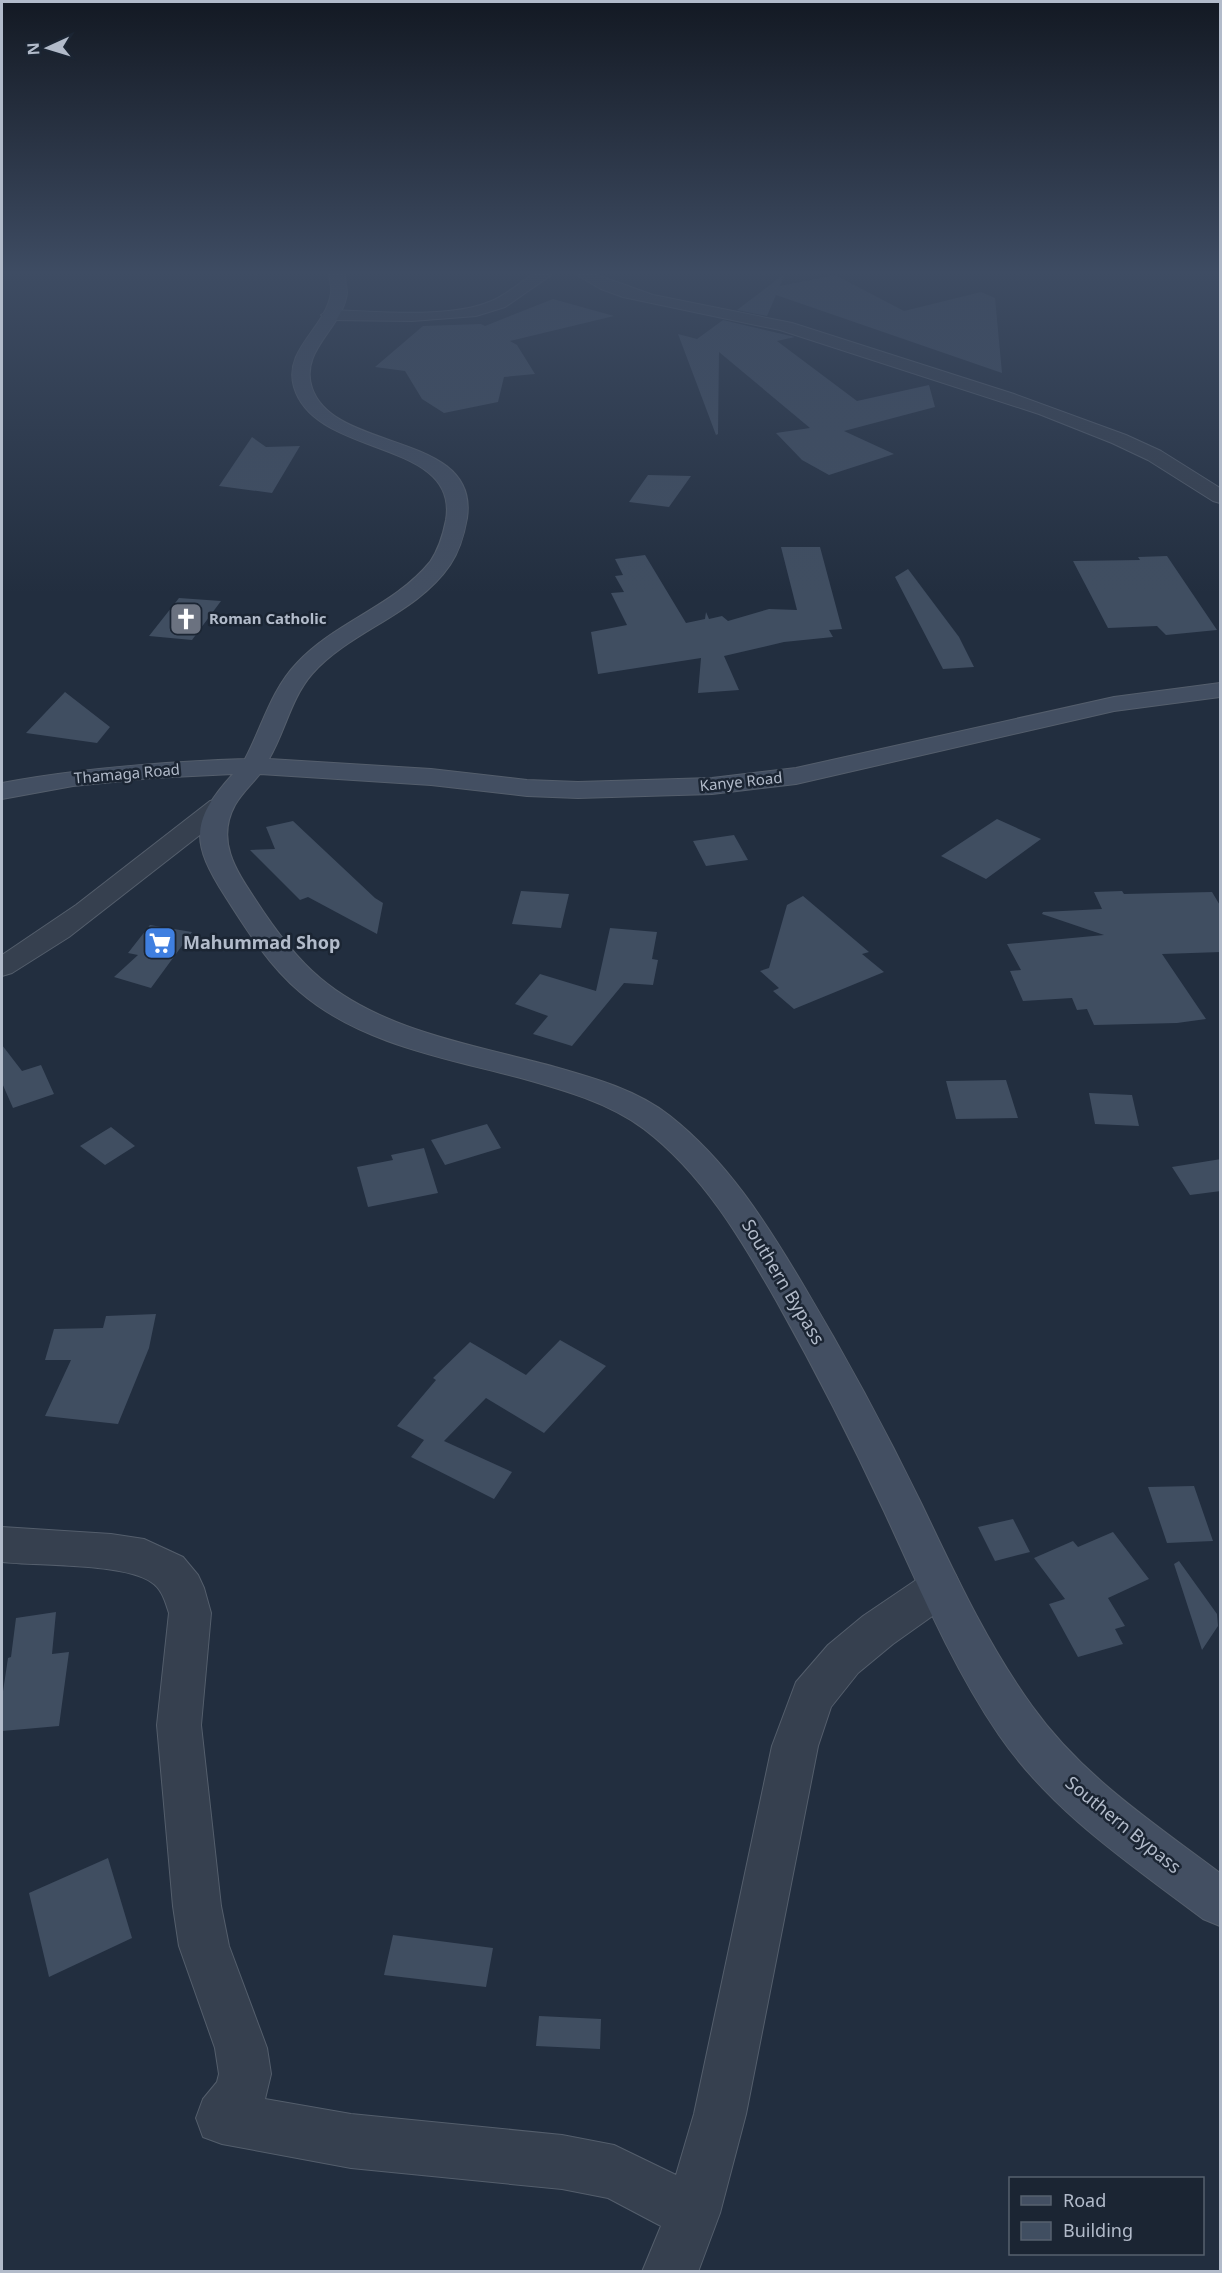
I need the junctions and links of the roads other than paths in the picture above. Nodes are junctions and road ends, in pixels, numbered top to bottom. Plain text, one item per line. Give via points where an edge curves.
1 (301, 381) edge
2 (956, 381) edge
3 (1221, 497) edge
4 (1221, 690) edge
5 (253, 766) junction
6 (2, 791) edge
7 (219, 807) junction
8 (2, 967) edge
9 (2, 1545) edge
10 (940, 1587) junction
11 (1221, 1902) edge
12 (693, 2214) junction
13 (670, 2271) edge

1 - 5 street, Southern Bypass via 319,413 342,428 441,469 454,486 459,504 455,535 443,560 418,588 327,647 301,672
2 - 3 street via 1114,437 1176,468
4 - 5 street, Kanye Road via 1114,704 796,776 712,786 527,788 431,777
5 - 6 street, Thamaga Road via 118,773
5 - 7 street, Southern Bypass
7 - 8 street via 93,908
7 - 10 street, Southern Bypass via 212,845 240,898 277,950 320,993 377,1024 440,1047 580,1085 624,1103 655,1121 688,1150 748,1221 793,1297 828,1358
9 - 12 street via 144,1557 168,1570 183,1588 190,1613 179,1725 197,1906 204,1946 241,2048 245,2074 240,2095 222,2118 351,2141 562,2162 614,2172
10 - 11 street, Southern Bypass via 985,1673 1035,1747 1073,1789
10 - 12 street via 843,1659 812,1696 795,1746 720,2115
12 - 13 street

